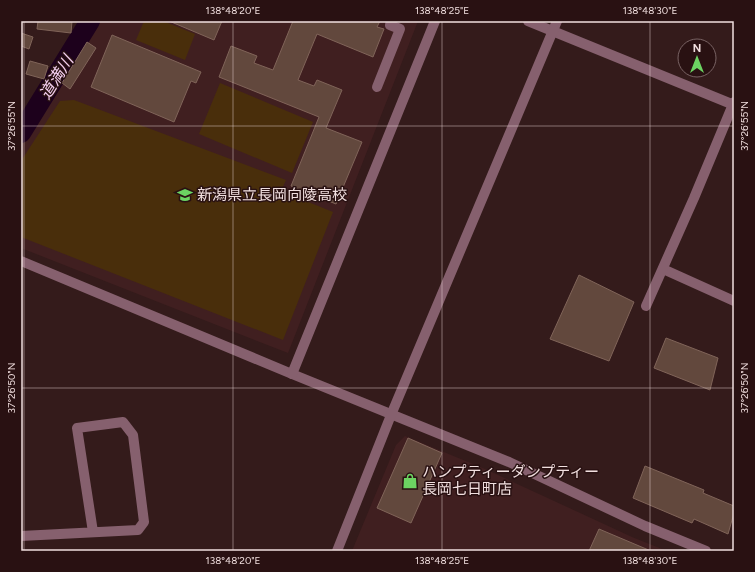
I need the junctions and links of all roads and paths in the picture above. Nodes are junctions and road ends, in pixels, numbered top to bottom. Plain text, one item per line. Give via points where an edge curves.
1 (391, 21) edge
2 (435, 21) edge
3 (528, 21) edge
4 (555, 26) edge
5 (377, 87) dead end
6 (734, 104) edge
7 (21, 261) edge
8 (663, 269) junction
9 (734, 301) edge
10 (646, 306) dead end
11 (292, 374) junction
12 (391, 415) junction
13 (93, 532) junction
14 (21, 536) edge
15 (337, 551) edge
16 (706, 551) edge

1 - 5 street via 390,25 400,29
2 - 11 street
3 - 4 street
4 - 6 street
4 - 12 street
6 - 8 street
7 - 11 street
8 - 9 street
8 - 10 street
11 - 12 street
12 - 15 street
12 - 16 street via 509,462 644,526
13 - 13 street via 138,530 144,522 133,435 123,422 77,428
13 - 14 street

